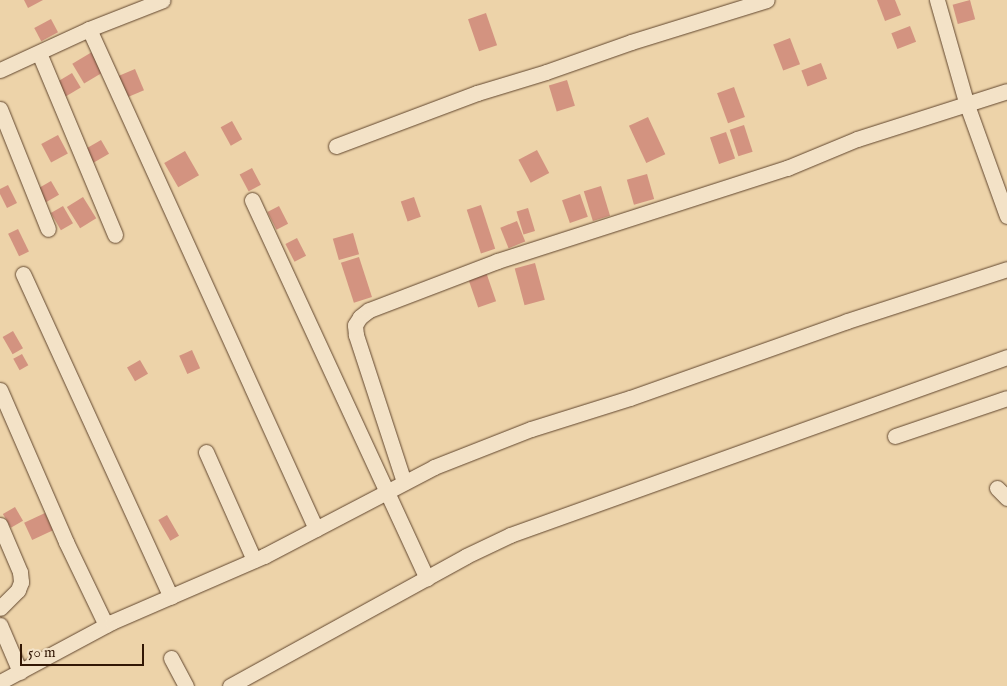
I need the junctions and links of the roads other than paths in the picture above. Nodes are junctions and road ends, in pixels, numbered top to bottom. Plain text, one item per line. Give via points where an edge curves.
1 (163, 0) edge
2 (767, 0) edge
3 (937, 0) edge
4 (90, 29) junction
5 (39, 53) junction
6 (0, 70) edge
7 (1007, 91) edge
8 (968, 105) junction
9 (0, 109) edge
10 (336, 146) dead end
11 (252, 200) dead end
12 (1007, 216) edge
13 (48, 230) dead end
14 (115, 236) dead end
15 (1007, 269) edge
16 (23, 274) dead end
17 (1007, 357) edge
18 (0, 390) edge
19 (1007, 398) edge
20 (895, 436) dead end
21 (206, 452) dead end
22 (404, 482) junction
23 (387, 491) junction
24 (0, 525) edge
25 (316, 529) junction
26 (254, 560) junction
27 (427, 578) junction
28 (171, 597) junction
29 (0, 608) edge
30 (0, 625) edge
31 (106, 626) junction
32 (171, 658) dead end
33 (20, 672) junction
34 (0, 682) edge
35 (186, 686) edge
36 (230, 686) edge

1 - 4 street
2 - 10 street via 477,93
3 - 8 street
4 - 5 street
4 - 25 street
5 - 6 street
5 - 14 street
7 - 8 street
8 - 12 street
8 - 22 street via 857,139 787,168 497,261 369,310 355,325 356,335
9 - 13 street
11 - 23 street
15 - 22 street via 531,429
16 - 28 street
17 - 27 street via 542,522 466,556
18 - 31 street
19 - 20 street
21 - 26 street
22 - 23 street
23 - 25 street
23 - 27 street
24 - 29 street via 20,572 21,582 18,590
25 - 26 street
26 - 28 street
27 - 36 street
28 - 31 street
30 - 33 street
31 - 33 street
32 - 35 street
33 - 34 street

